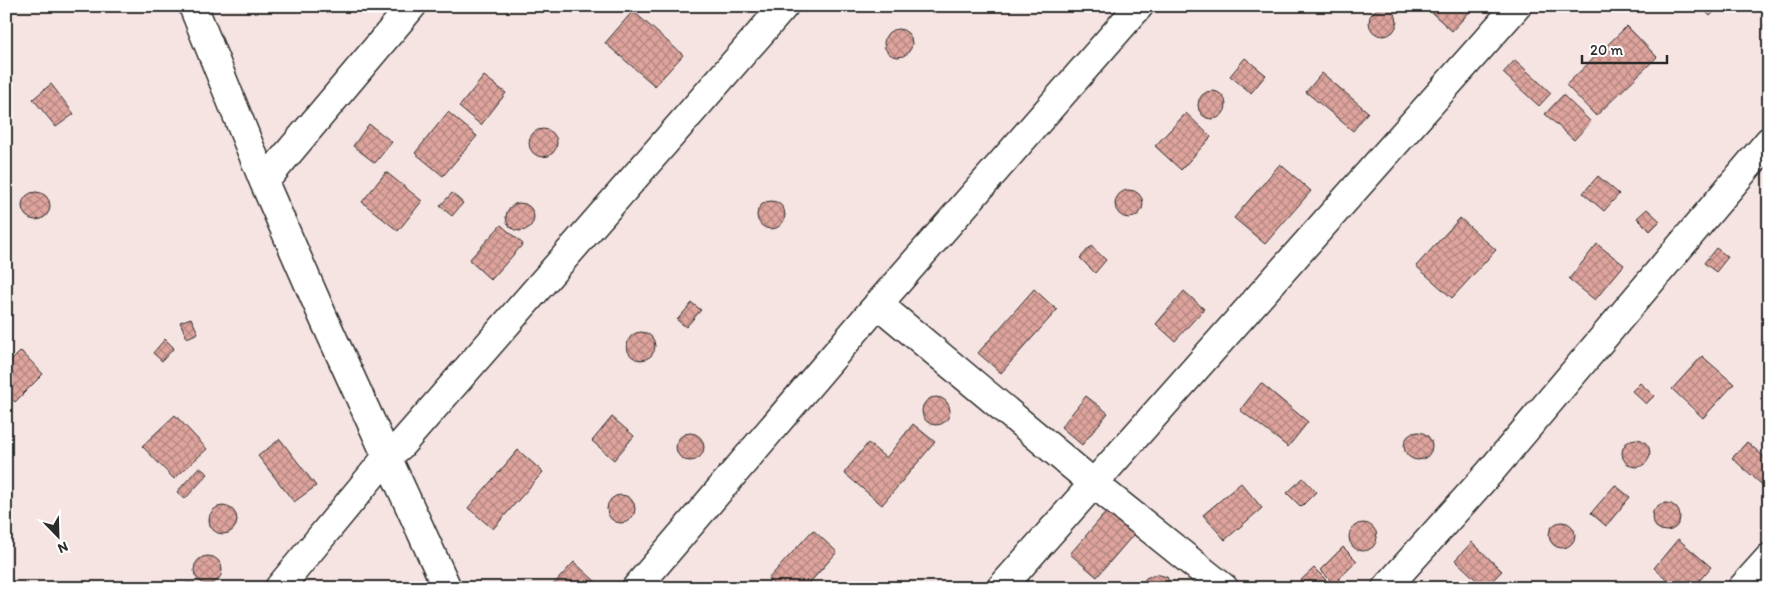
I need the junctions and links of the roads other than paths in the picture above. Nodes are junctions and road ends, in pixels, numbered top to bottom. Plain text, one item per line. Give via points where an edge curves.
1 (193, 6) edge
2 (412, 6) edge
3 (784, 6) edge
4 (1139, 6) edge
5 (1517, 6) edge
6 (1769, 141) edge
7 (264, 182) junction
8 (878, 304) junction
9 (388, 457) junction
10 (1093, 483) junction
11 (1769, 558) edge
12 (279, 588) edge
13 (447, 588) edge
14 (636, 588) edge
15 (1000, 588) edge
16 (1224, 588) edge
17 (1386, 588) edge
18 (1742, 588) edge

1 - 7 street
2 - 7 street
3 - 9 street
4 - 8 street
5 - 10 street
6 - 17 street via 1490,472
7 - 9 street
8 - 10 street
8 - 14 street
9 - 12 street
9 - 13 street
10 - 15 street
10 - 16 street
11 - 18 street

